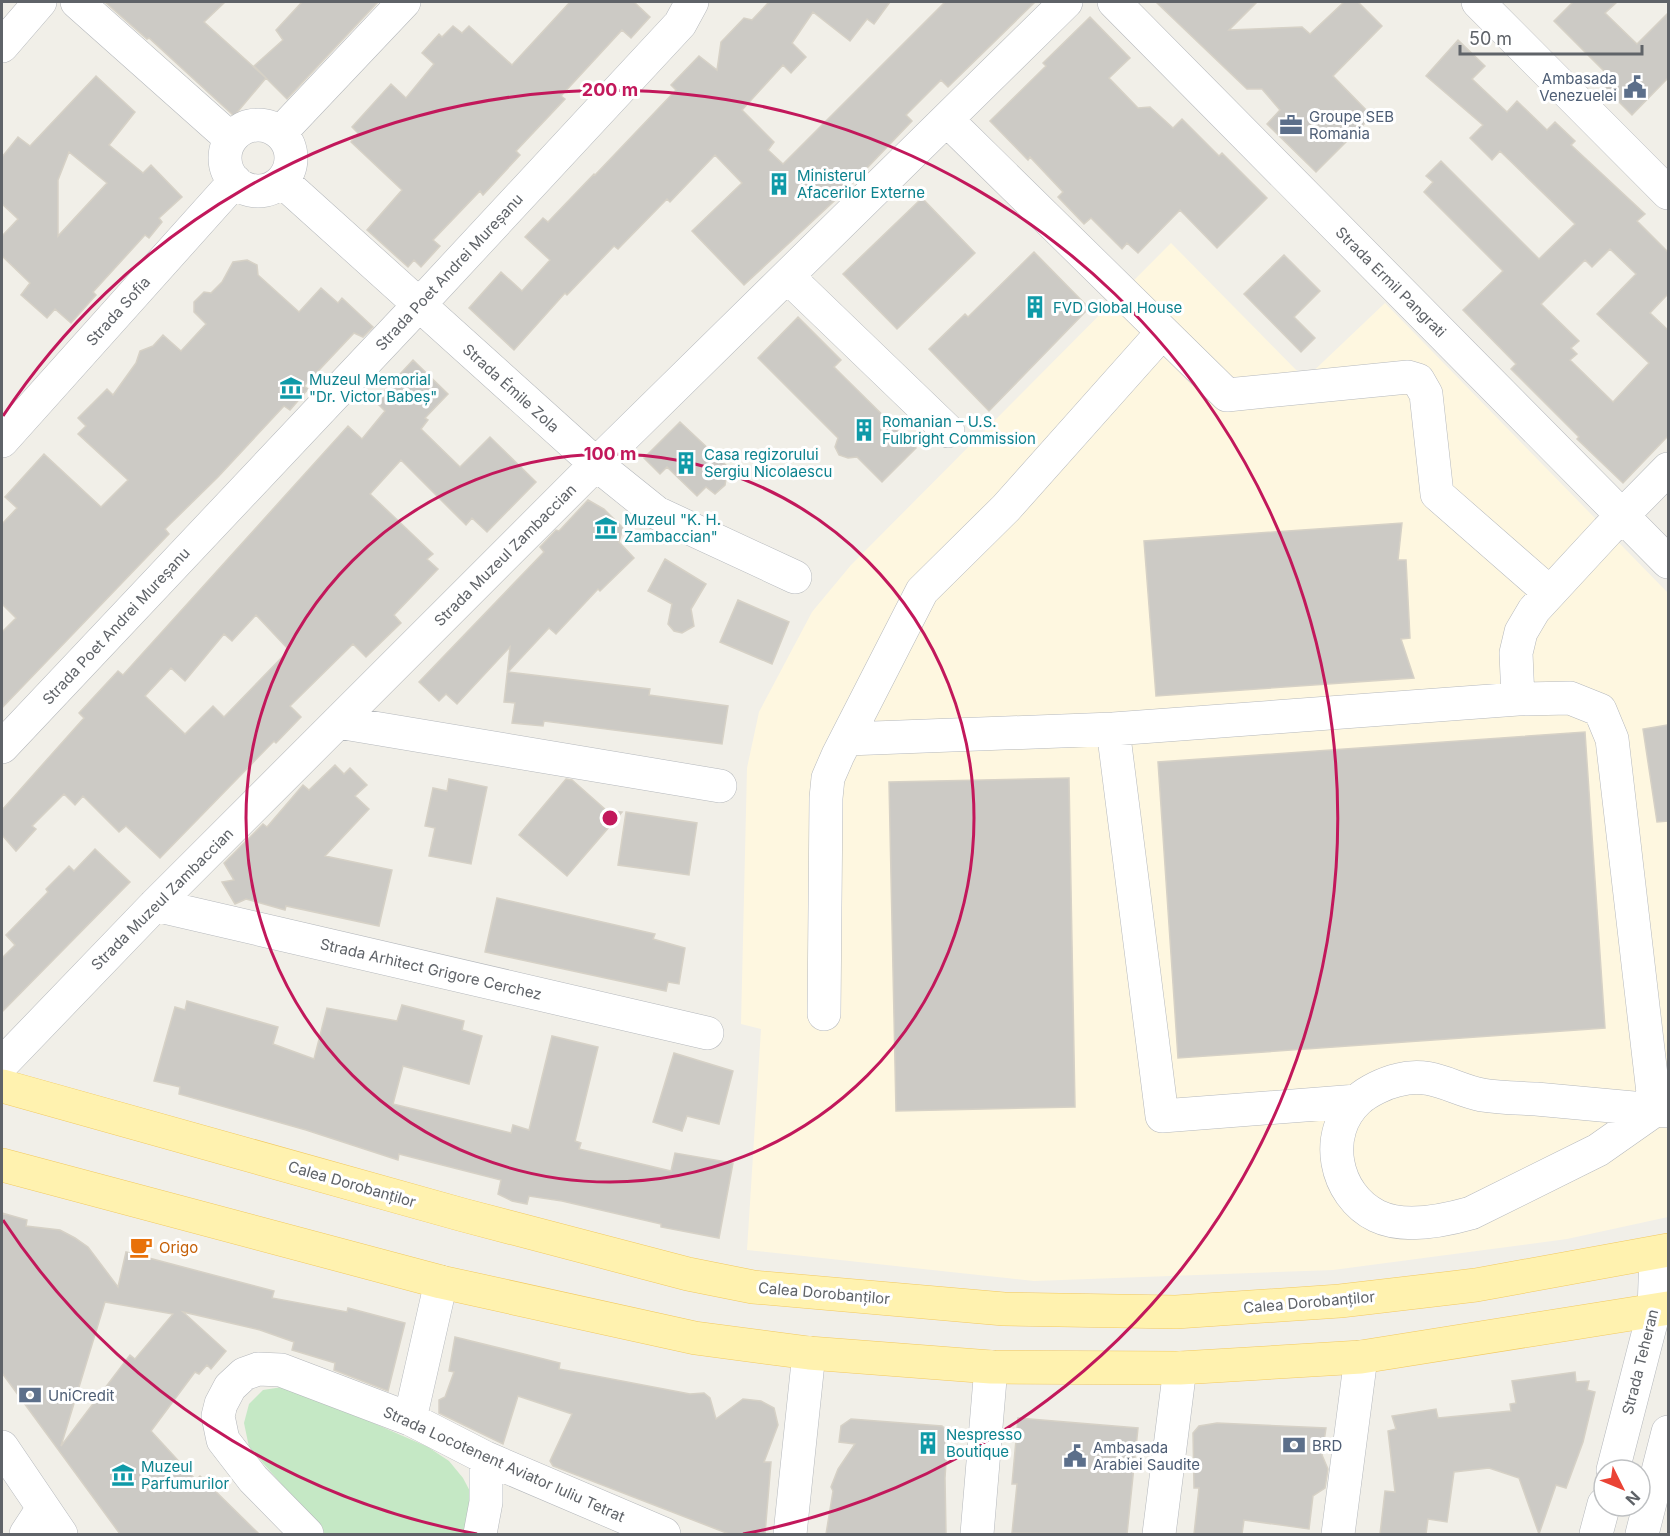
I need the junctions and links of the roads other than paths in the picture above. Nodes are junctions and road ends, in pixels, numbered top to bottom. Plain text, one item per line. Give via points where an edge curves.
1 (40, 2) edge
2 (77, 2) edge
3 (404, 2) edge
4 (692, 2) edge
5 (1066, 2) edge
6 (1114, 2) edge
7 (1478, 2) edge
8 (2, 44) edge
9 (947, 120) junction
10 (280, 133) junction
11 (231, 138) junction
12 (235, 181) junction
13 (282, 181) junction
14 (1668, 193) edge
15 (788, 278) junction
16 (418, 306) junction
17 (1161, 334) junction
18 (948, 431) dead end
19 (2, 441) edge
20 (596, 464) junction
21 (1668, 469) edge
22 (1622, 515) junction
23 (1668, 562) edge
24 (795, 576) dead end
25 (1549, 592) junction
26 (1518, 699) junction
27 (338, 722) junction
28 (1113, 729) junction
29 (847, 739) junction
30 (2, 747) edge
31 (720, 786) dead end
32 (155, 905) junction
33 (824, 1014) dead end
34 (707, 1033) dead end
35 (2, 1064) edge
36 (2, 1086) edge
37 (1357, 1101) junction
38 (1661, 1110) edge
39 (2, 1165) edge
40 (1662, 1252) edge
41 (441, 1282) junction
42 (1661, 1309) edge
43 (809, 1353) junction
44 (1361, 1357) junction
45 (991, 1367) junction
46 (1180, 1368) junction
47 (410, 1419) junction
48 (1668, 1432) edge
49 (2, 1447) edge
50 (486, 1458) junction
51 (1617, 1458) edge
52 (1660, 1499) edge
53 (1600, 1518) edge
54 (44, 1526) edge
55 (307, 1534) edge
56 (480, 1534) edge
57 (664, 1534) edge
58 (790, 1534) edge
59 (977, 1534) edge
60 (1159, 1534) edge
61 (1338, 1534) edge
62 (1596, 1534) edge
63 (1642, 1534) edge

1 - 8 street
2 - 11 street
3 - 10 street
4 - 16 street, Strada Poet Andrei Mureșanu via 680,24
5 - 9 street, Strada Muzeul Zambaccian
6 - 22 street, Strada Ermil Pangrati
7 - 14 street
9 - 15 street, Strada Muzeul Zambaccian
9 - 17 street
10 - 11 street via 255,125
10 - 13 street via 291,151 291,162
11 - 12 street via 226,165
12 - 13 street via 253,190 273,187
12 - 19 street, Strada Sofia
13 - 16 street, Strada Émile Zola
15 - 18 street
15 - 20 street, Strada Muzeul Zambaccian
16 - 20 street, Strada Émile Zola
16 - 30 street, Strada Poet Andrei Mureșanu
17 - 25 street via 1227,395 1408,377 1418,380 1426,394 1437,495
17 - 29 street via 1006,508 922,591
20 - 24 street, Strada Émile Zola via 657,513
20 - 27 street, Strada Muzeul Zambaccian
21 - 22 street
22 - 23 street, Strada Ermil Pangrati
22 - 25 street
25 - 26 street via 1521,632 1516,653
26 - 28 street
26 - 38 street via 1570,698 1600,710 1612,739
27 - 31 street
27 - 32 street, Strada Muzeul Zambaccian
28 - 29 street
28 - 37 street via 1162,1116
29 - 33 street via 828,778 826,798
32 - 34 street, Strada Arhitect Grigore Cerchez
32 - 35 street, Strada Muzeul Zambaccian
36 - 40 main road, Calea Dorobanților via 463,1215 688,1274 753,1287 1004,1309 1176,1312 1340,1301 1476,1285
37 - 38 street via 1400,1080 1432,1078 1481,1095
37 - 38 street via 1340,1128 1336,1158 1342,1181 1355,1199 1377,1216 1403,1222 1449,1219 1471,1213 1598,1150
39 - 41 main road
40 - 42 street, Strada Teheran
41 - 43 main road via 695,1338
41 - 47 street
42 - 44 main road
42 - 51 street, Strada Teheran
43 - 45 main road
43 - 58 street
44 - 46 main road
44 - 61 street
45 - 46 main road
45 - 59 street
46 - 60 street
47 - 50 street, Strada Locotenent Aviator Iuliu Tetrat
47 - 55 street, Strada Locotenent Aviator Iuliu Tetrat via 281,1370 258,1369 244,1374 230,1387 218,1416 223,1440 237,1461
48 - 52 street
49 - 54 street
50 - 56 street via 486,1502
50 - 57 street, Strada Locotenent Aviator Iuliu Tetrat
52 - 63 street
53 - 62 street

